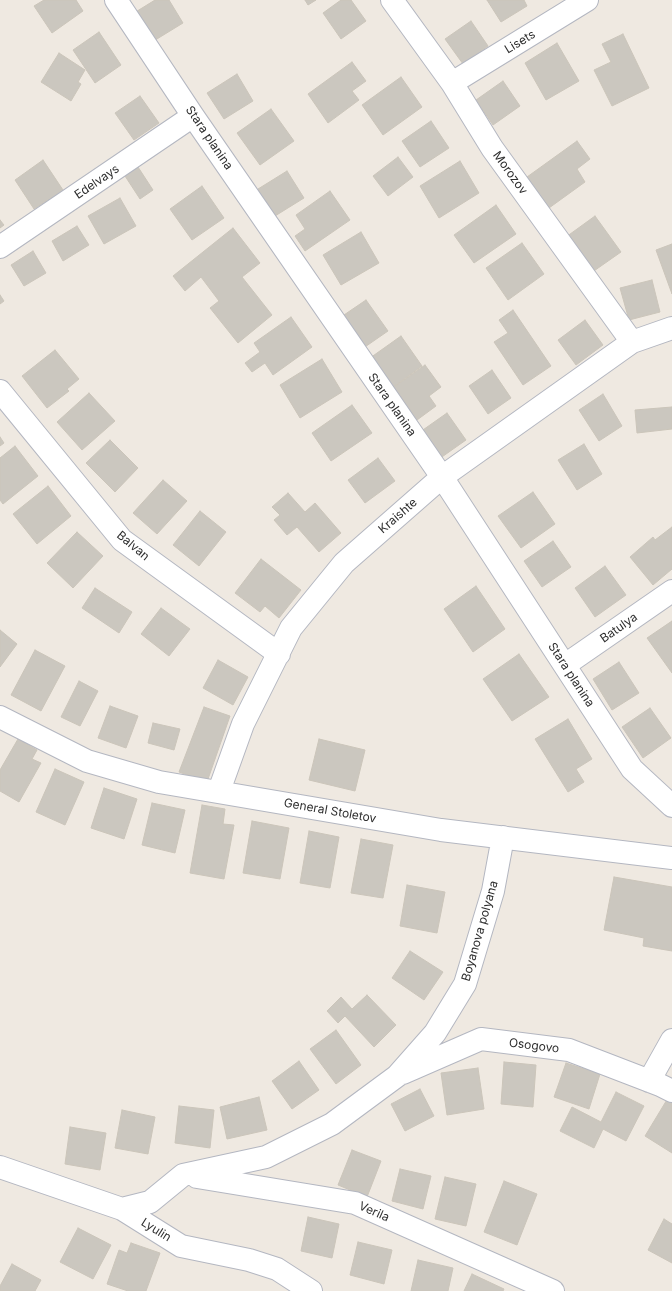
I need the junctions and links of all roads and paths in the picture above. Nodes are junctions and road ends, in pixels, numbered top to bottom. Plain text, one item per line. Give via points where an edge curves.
1 (116, 0) edge
2 (392, 0) edge
3 (587, 0) edge
4 (452, 83) junction
5 (193, 116) junction
6 (0, 247) edge
7 (672, 328) edge
8 (632, 342) junction
9 (0, 391) edge
10 (442, 477) junction
11 (672, 591) edge
12 (279, 654) junction
13 (565, 665) junction
14 (0, 717) edge
15 (219, 791) junction
16 (672, 806) edge
17 (503, 837) junction
18 (672, 858) edge
19 (672, 1040) edge
20 (396, 1076) junction
21 (650, 1081) junction
22 (672, 1091) edge
23 (0, 1167) edge
24 (184, 1175) junction
25 (122, 1209) junction
26 (311, 1291) edge
27 (553, 1291) edge

1 - 5 street, Stara planina
2 - 4 street, Morozov
3 - 4 street, Lisets
4 - 8 street, Morozov via 492,148
5 - 6 street, Edelvays
5 - 10 street, Stara planina
7 - 8 street, Kraishte
8 - 10 street, Kraishte
9 - 12 street, Balvan via 122,540
10 - 12 street, Kraishte via 344,564 292,628
10 - 13 street, Stara planina
11 - 13 street, Batulya
12 - 15 street, Kraishte via 243,724
13 - 16 street, Stara planina via 632,769
14 - 15 street, General Stoletov via 87,760 159,782
15 - 17 street, General Stoletov via 441,830
17 - 18 street, General Stoletov
17 - 20 street, Boyanova polyana via 493,891 465,984 435,1033
19 - 21 street
20 - 21 street, Osogovo via 481,1039 569,1050
20 - 24 street, Boyanova polyana via 332,1124 266,1157
21 - 22 street, Osogovo
23 - 25 street, Lyulin
24 - 25 street, Boyanova polyana via 150,1202
24 - 27 street, Verila via 355,1203
25 - 26 street, Lyulin via 181,1246 249,1260 277,1269

